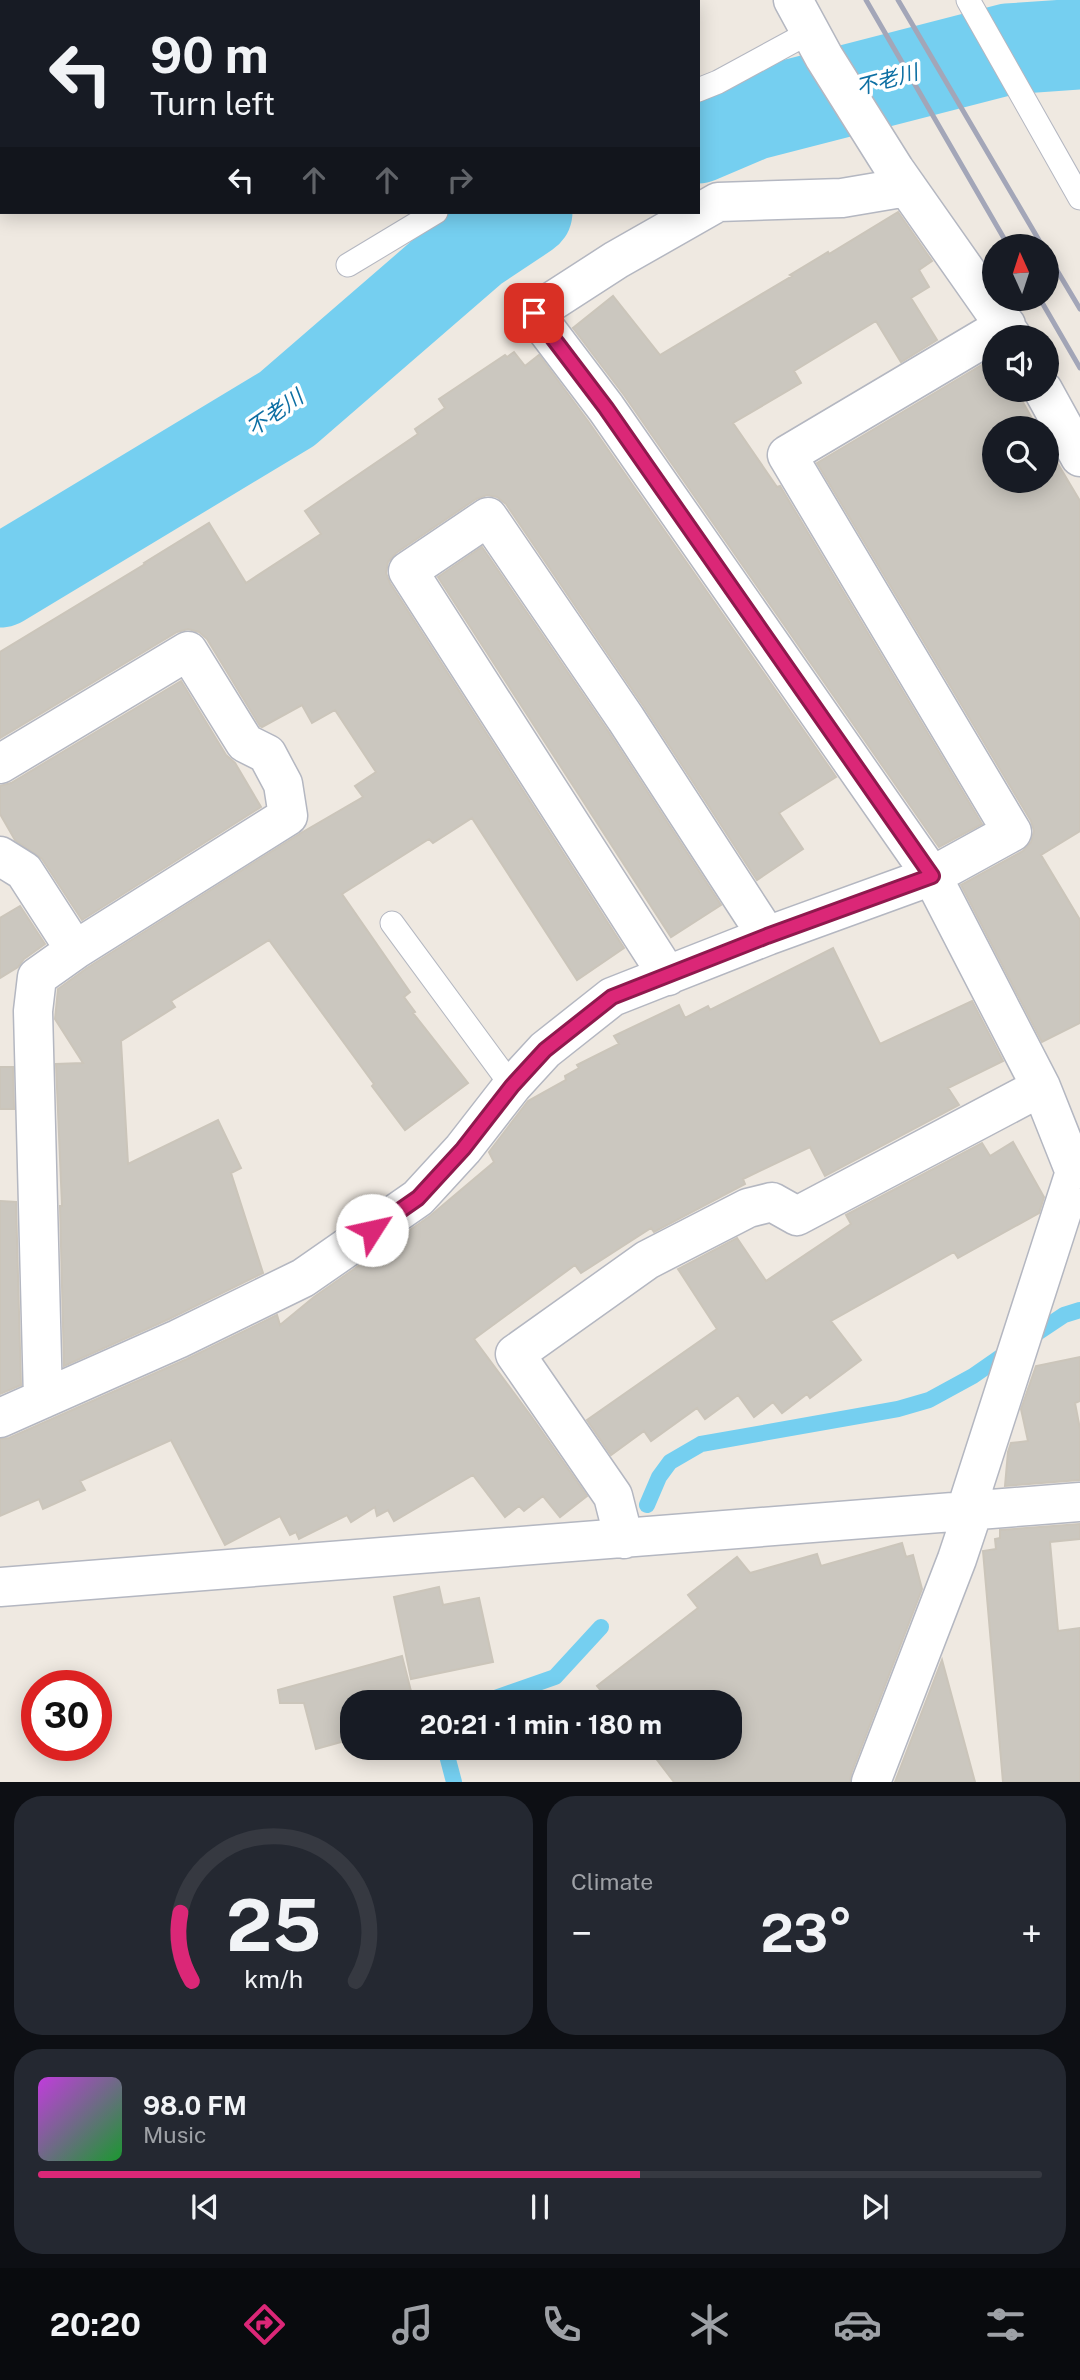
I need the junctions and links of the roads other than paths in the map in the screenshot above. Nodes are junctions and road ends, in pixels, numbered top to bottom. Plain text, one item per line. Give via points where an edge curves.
1 (968, 0) edge
2 (809, 30) edge
3 (700, 89) edge
4 (901, 178) junction
5 (1080, 198) edge
6 (700, 212) edge
7 (433, 214) edge
8 (697, 214) edge
9 (348, 265) dead end
10 (1006, 325) edge
11 (982, 347) edge
12 (1050, 402) edge
13 (1080, 457) edge
14 (0, 764) edge
15 (0, 856) edge
16 (932, 876) junction
17 (392, 923) dead end
18 (767, 936) junction
19 (75, 950) junction
20 (668, 975) junction
21 (512, 1086) junction
22 (1041, 1087) junction
23 (1077, 1163) edge
24 (43, 1399) junction
25 (0, 1418) edge
26 (1080, 1502) edge
27 (969, 1512) junction
28 (624, 1539) junction
29 (0, 1587) edge
30 (871, 1782) edge

1 - 5 lane
2 - 3 lane
2 - 4 street
4 - 6 street via 842,198 718,202
4 - 10 street
7 - 9 lane
8 - 16 street via 534,313 606,408
11 - 16 street via 788,455 1012,832
12 - 13 street
14 - 19 street via 188,651 245,743 267,754 282,784 288,816
15 - 19 street via 24,871
16 - 18 street
16 - 22 street
17 - 21 lane
18 - 20 street
18 - 20 street via 488,517 408,571
19 - 24 street via 37,977 33,1011
20 - 21 street via 612,997 545,1050
21 - 24 street via 418,1198 303,1278
22 - 23 street
22 - 28 street via 797,1216 772,1202 748,1208 647,1260 515,1354 613,1496
23 - 27 street
24 - 25 street
26 - 27 street
27 - 28 street
27 - 30 street via 957,1559
28 - 29 street

